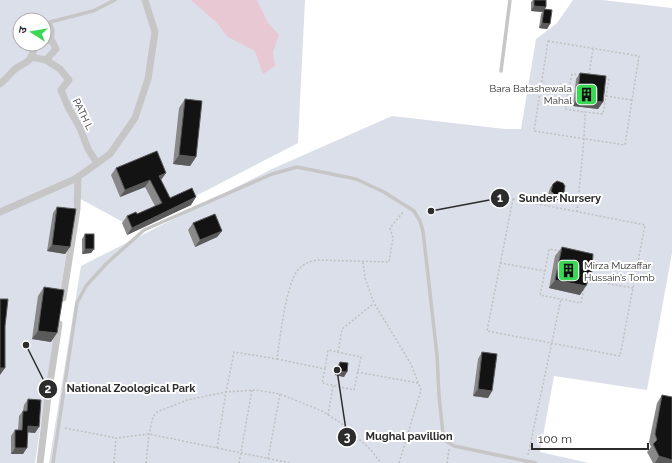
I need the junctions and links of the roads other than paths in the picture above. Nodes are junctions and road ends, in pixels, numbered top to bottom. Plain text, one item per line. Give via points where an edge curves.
1 (115, 0) edge
2 (145, 0) edge
3 (510, 0) edge
4 (52, 21) edge
5 (52, 44) edge
6 (32, 52) edge
7 (31, 57) junction
8 (46, 60) junction
9 (501, 71) dead end
10 (0, 84) edge
11 (97, 163) junction
12 (78, 177) junction
13 (0, 212) edge
14 (62, 303) edge
15 (60, 318) edge
16 (40, 463) edge
17 (53, 463) edge
18 (536, 463) edge

1 - 4 lane via 92,11
2 - 11 street via 155,32 148,79 135,118 110,154
3 - 9 lane
5 - 8 street via 56,49
6 - 7 street
7 - 8 street
7 - 10 street
8 - 11 street, PATH L via 60,69 69,80 61,90
11 - 12 street
12 - 13 street
12 - 14 street via 76,209
15 - 16 street
17 - 18 lane via 77,303 86,286 144,230 272,174 297,167 356,179 384,192 414,211 423,231 443,433 446,441 459,447

